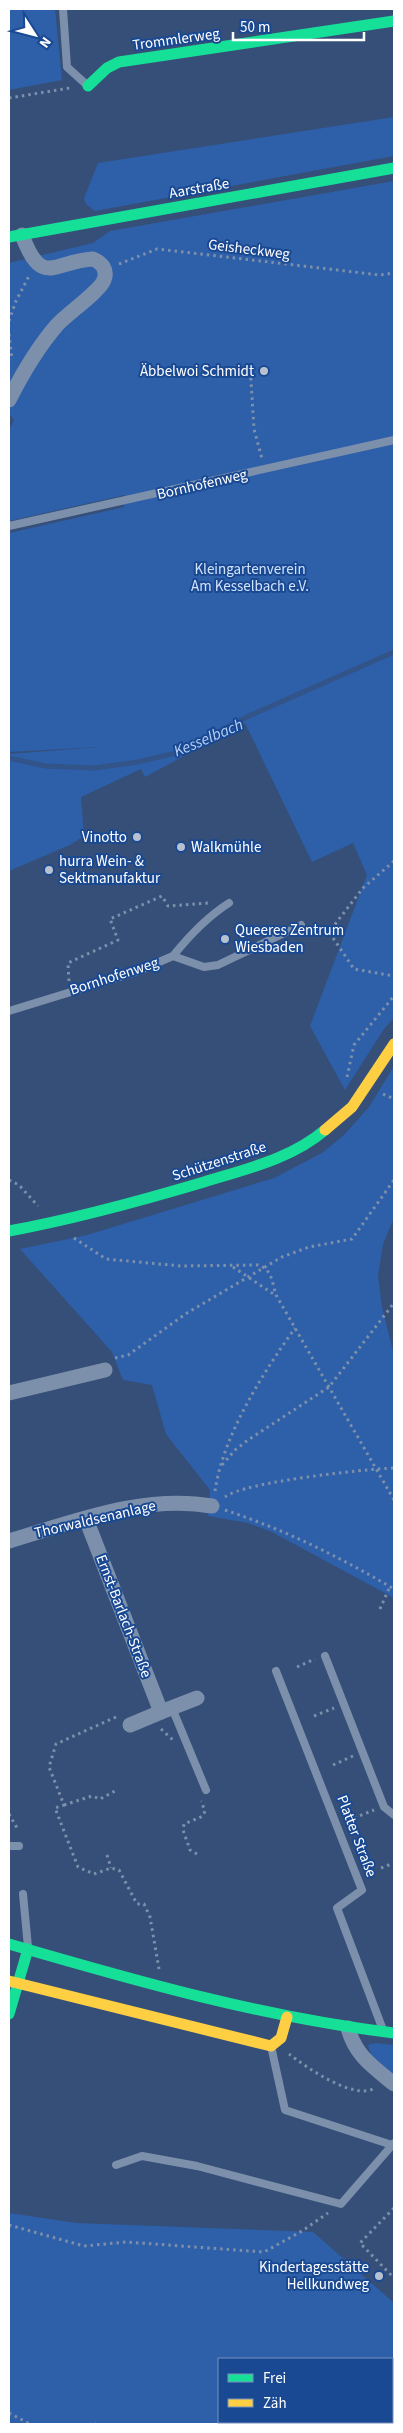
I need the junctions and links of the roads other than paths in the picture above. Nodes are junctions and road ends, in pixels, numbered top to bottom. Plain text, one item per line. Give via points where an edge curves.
1 (63, 9) edge
2 (394, 21) edge
3 (88, 86) joint
4 (394, 168) edge
5 (15, 236) edge
6 (9, 400) edge
7 (394, 440) edge
8 (9, 526) edge
9 (229, 902) dead end
10 (301, 925) dead end
11 (173, 956) junction
12 (9, 1011) edge
13 (394, 1044) edge
14 (9, 1231) edge
15 (105, 1370) road end
16 (9, 1392) edge
17 (212, 1506) road end
18 (86, 1519) junction
19 (9, 1540) edge
20 (325, 1656) road end
21 (276, 1671) dead end
22 (196, 1698) dead end
23 (163, 1712) junction
24 (133, 1724) road end
25 (202, 1791) road end
26 (394, 1815) edge
27 (9, 1846) edge
28 (18, 1846) dead end
29 (23, 1894) dead end
30 (9, 1944) edge
31 (28, 1949) junction
32 (14, 1982) edge
33 (9, 2014) edge
34 (287, 2017) junction
35 (348, 2028) junction
36 (389, 2032) edge
37 (274, 2045) junction
38 (391, 2082) edge
39 (393, 2144) edge
40 (116, 2165) dead end

1 - 3 lane via 67,67
2 - 3 main road, Trommlerweg via 119,62 107,68
4 - 5 main road, Aarstraße
5 - 6 street via 36,262 47,268 93,259 105,269 102,283 46,338
7 - 8 lane, Bornhofenweg
9 - 11 lane via 215,911
10 - 11 lane, Bornhofenweg via 218,965 204,967
11 - 12 lane, Bornhofenweg via 136,972
13 - 14 main road, Schützenstraße via 352,1106 300,1148 269,1162 140,1202
15 - 16 street
17 - 18 street, Thorwaldsenanlage via 158,1503
18 - 19 street, Thorwaldsenanlage
18 - 23 street, Ernst-Barlach-Straße
20 - 26 lane via 384,1807
21 - 36 lane, Platter Straße via 362,1890 338,1908
22 - 23 street
23 - 24 street
23 - 25 lane
27 - 28 lane
29 - 31 lane
30 - 31 main road, Platter Straße
31 - 32 main road
31 - 34 main road, Platter Straße via 162,1987
32 - 33 main road
32 - 37 main road
34 - 35 main road, Platter Straße
34 - 37 main road via 282,2036
35 - 36 main road, Platter Straße
35 - 38 street via 351,2042 361,2058
37 - 39 lane via 285,2110
39 - 40 lane via 341,2204 197,2166 142,2156

